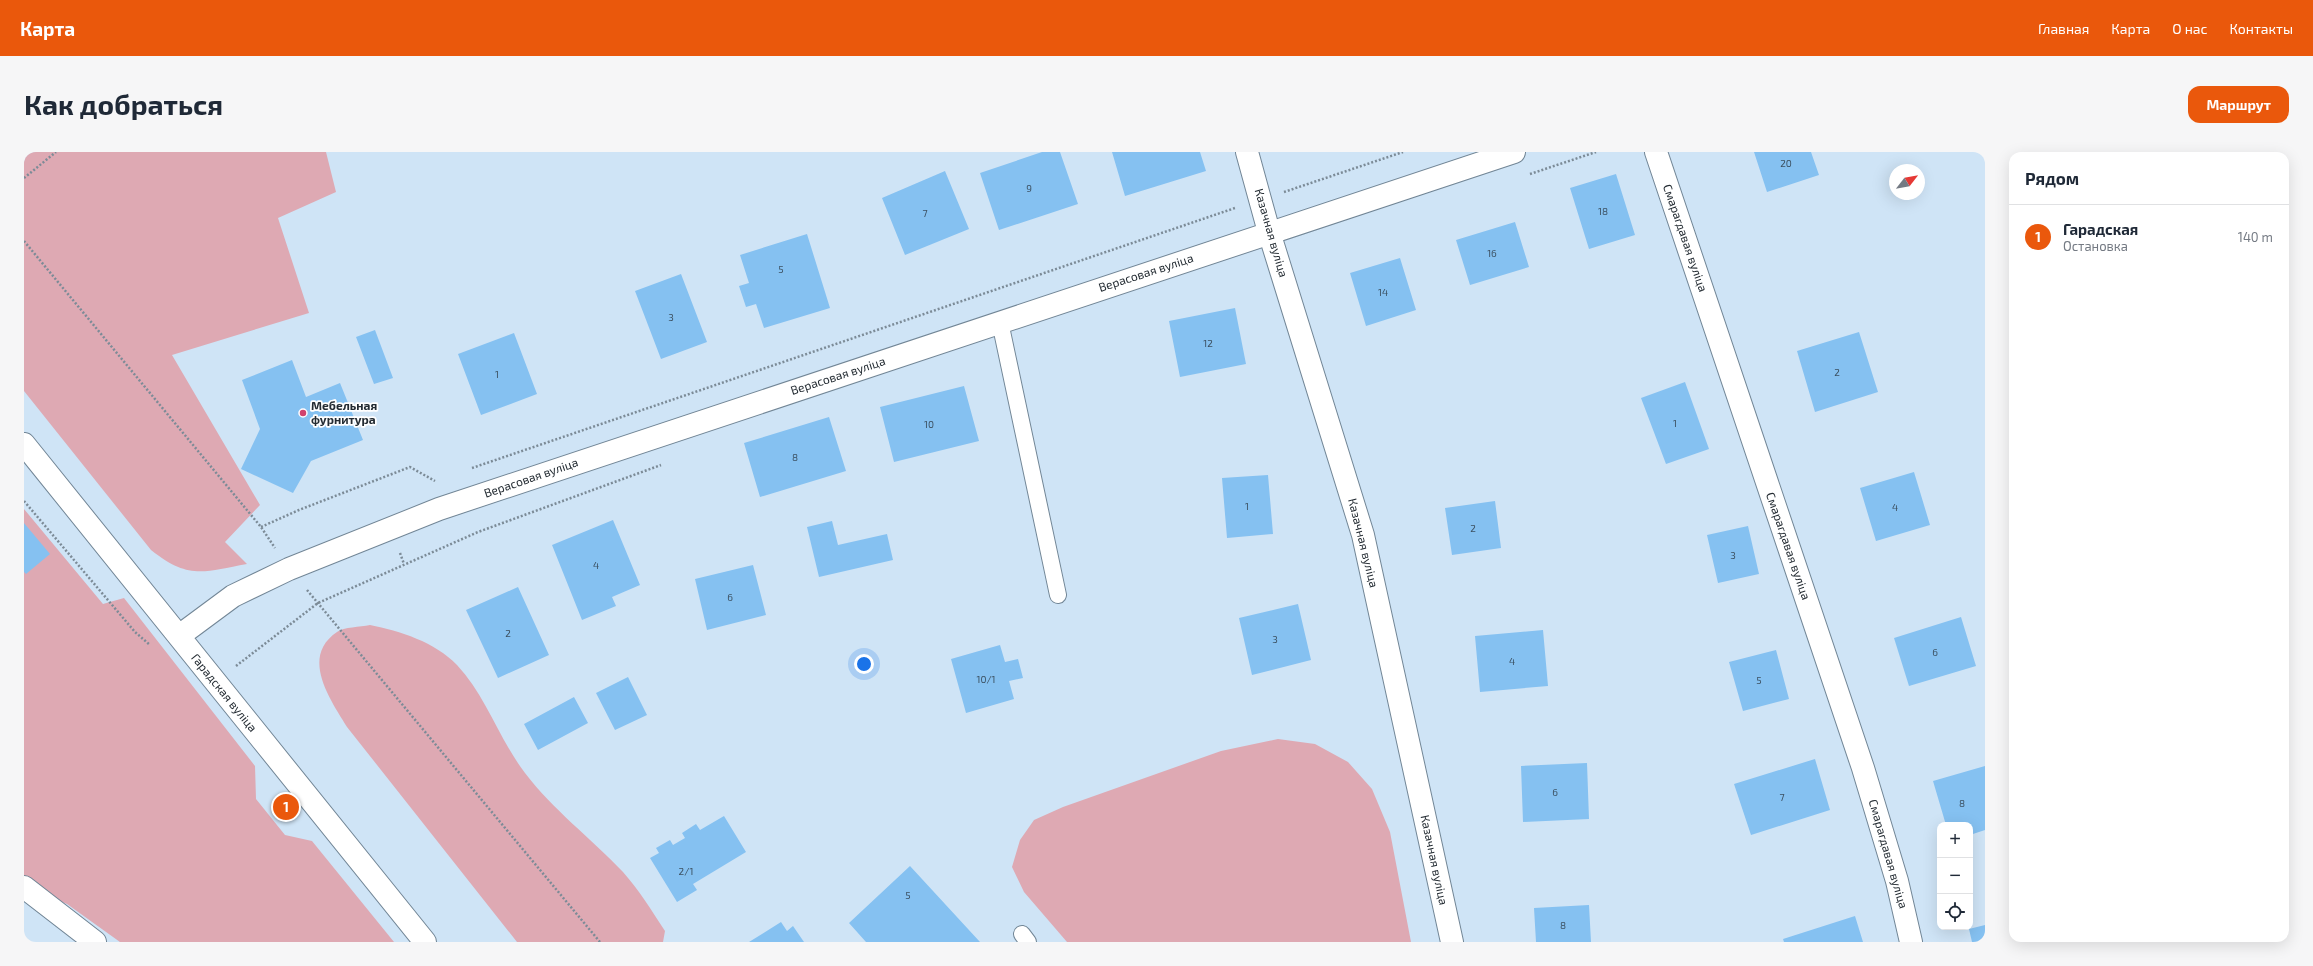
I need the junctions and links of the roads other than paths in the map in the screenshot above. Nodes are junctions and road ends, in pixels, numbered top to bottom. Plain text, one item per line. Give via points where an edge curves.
1 (1247, 152) edge
2 (1514, 152) edge
3 (1656, 152) edge
4 (1269, 232) junction
5 (1000, 322) junction
6 (24, 444) edge
7 (1058, 595) dead end
8 (179, 636) junction
9 (24, 887) edge
10 (95, 942) edge
11 (425, 942) edge
12 (1452, 942) edge
13 (1911, 942) edge

1 - 4 street, Казачная вуліца
2 - 4 street, Верасовая вуліца
3 - 13 street, Смарагдавая вуліца via 1863,768 1897,881
4 - 5 street, Верасовая вуліца
4 - 12 street, Казачная вуліца via 1363,535
5 - 7 lane
5 - 8 street, Верасовая вуліца via 439,510 289,569 233,596
6 - 8 street, Гарадская вуліца
8 - 11 street, Гарадская вуліца
9 - 10 street

